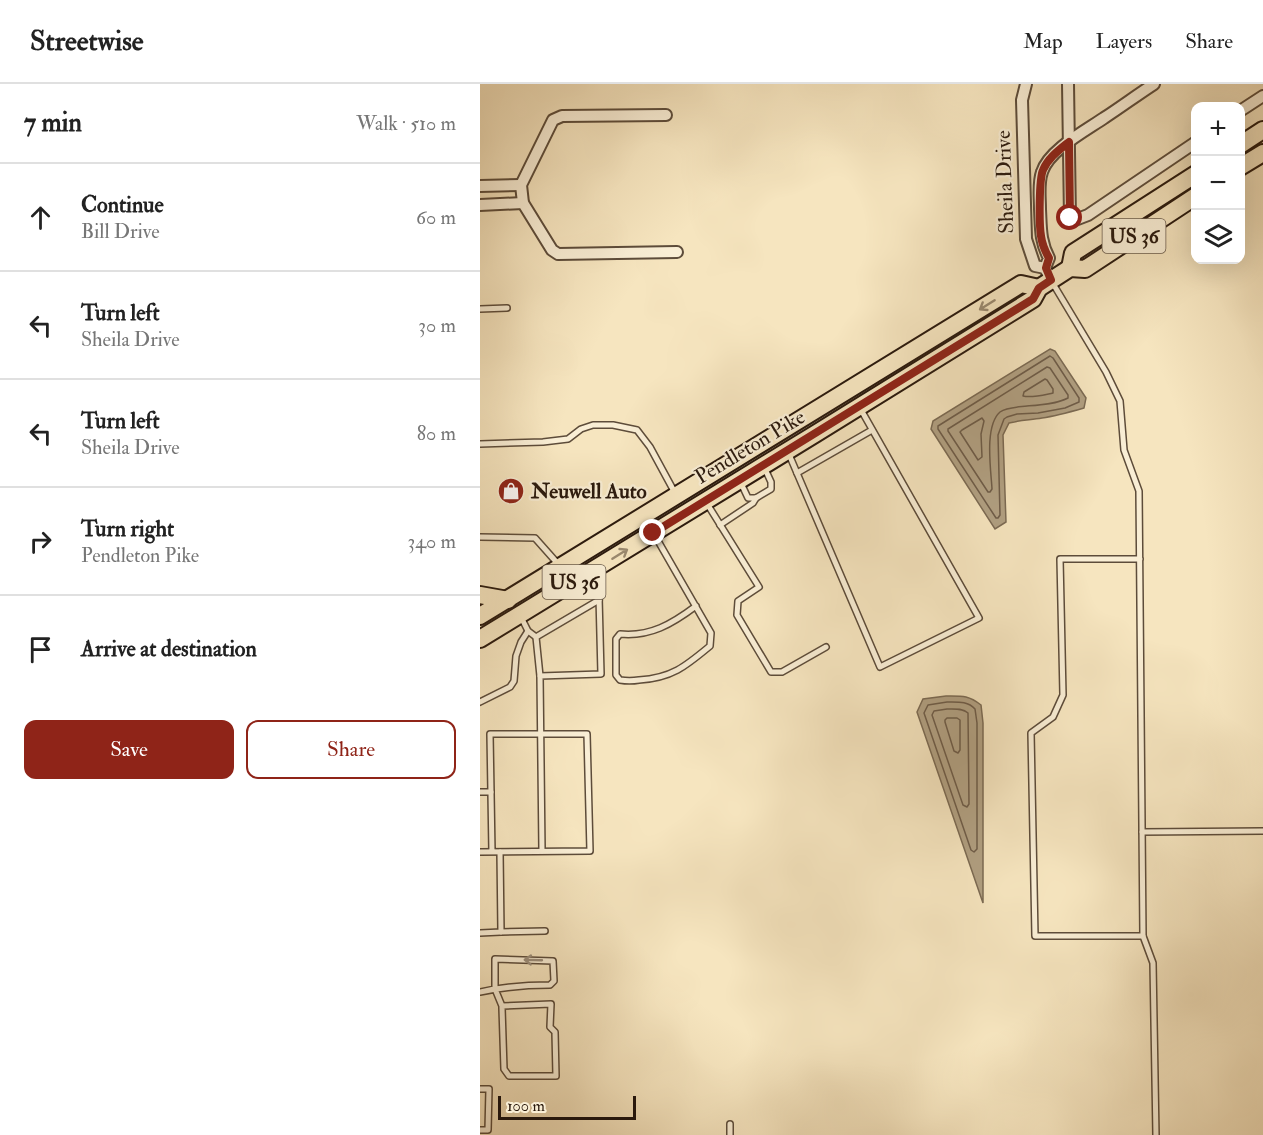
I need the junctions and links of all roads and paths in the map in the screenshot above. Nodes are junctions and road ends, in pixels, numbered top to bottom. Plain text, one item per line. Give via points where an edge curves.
1 (1026, 84) edge
2 (1068, 84) edge
3 (1154, 84) edge
4 (1263, 96) edge
5 (1245, 108) edge
6 (666, 115) dead end
7 (1263, 130) edge
8 (1069, 142) junction
9 (1245, 142) edge
10 (1191, 145) edge
11 (1263, 153) edge
12 (1245, 164) edge
13 (1191, 177) edge
14 (480, 186) edge
15 (521, 186) junction
16 (1191, 199) edge
17 (523, 204) junction
18 (480, 205) edge
19 (677, 252) dead end
20 (1070, 268) junction
21 (1045, 279) junction
22 (507, 308) dead end
23 (480, 309) edge
24 (859, 406) junction
25 (872, 430) junction
26 (480, 444) edge
27 (787, 451) junction
28 (763, 465) junction
29 (797, 472) junction
30 (739, 480) junction
31 (676, 496) junction
32 (756, 498) junction
33 (706, 501) junction
34 (720, 525) junction
35 (653, 533) junction
36 (480, 537) edge
37 (1140, 559) junction
38 (561, 567) junction
39 (584, 576) junction
40 (480, 595) edge
41 (508, 600) junction
42 (599, 600) junction
43 (696, 606) junction
44 (520, 615) junction
45 (480, 616) edge
46 (528, 631) junction
47 (536, 637) junction
48 (480, 639) edge
49 (826, 647) dead end
50 (540, 676) junction
51 (480, 702) edge
52 (540, 734) junction
53 (480, 792) edge
54 (491, 792) junction
55 (1263, 831) edge
56 (1142, 832) junction
57 (542, 851) junction
58 (480, 852) edge
59 (492, 852) junction
60 (500, 852) junction
61 (545, 931) dead end
62 (501, 932) junction
63 (480, 933) edge
64 (1143, 936) junction
65 (495, 989) junction
66 (480, 992) edge
67 (502, 1006) junction
68 (480, 1089) edge
69 (730, 1124) dead end
70 (480, 1130) edge
71 (488, 1132) edge
72 (730, 1135) edge
73 (1155, 1135) edge

1 - 21 street, Sheila Drive via 1022,100 1026,239 1035,266
2 - 8 street
3 - 8 street, Sheila Drive
4 - 5 street
6 - 15 street via 562,116 553,120
7 - 9 main road
8 - 10 street via 1070,218 1075,219 1088,215
8 - 21 street, Sheila Drive via 1055,153 1041,173 1041,237 1049,258
11 - 12 main road
13 - 20 main road, Pendleton Pike via 1072,253
14 - 15 street
15 - 17 street
16 - 20 main road, Pendleton Pike / US 36 via 1085,269
17 - 18 street
17 - 19 street via 558,254
20 - 21 main road, Pendleton Pike / US 36
21 - 24 main road, Pendleton Pike / US 36 via 1033,299
21 -> 31 main road, Pendleton Pike via 1021,284
21 - 37 lane via 1106,372 1120,401 1124,450 1139,491
22 - 23 lane
24 - 25 lane
24 - 27 main road, Pendleton Pike / US 36
25 - 29 lane
25 - 29 lane via 979,618 880,667
26 - 31 lane via 568,439 593,425 637,430
27 - 28 main road, Pendleton Pike / US 36
27 - 29 lane
28 - 30 main road, Pendleton Pike / US 36
28 - 32 lane via 771,489
30 - 32 lane via 748,498
30 - 33 main road, Pendleton Pike / US 36
31 - 38 main road, Pendleton Pike / US 36
32 - 34 lane
33 - 34 lane
33 - 35 main road, Pendleton Pike / US 36
34 - 49 lane via 759,587 738,602 737,615 771,672 782,672
39 -> 35 main road, Pendleton Pike / US 36
35 - 43 lane
36 - 38 lane via 535,538
37 - 56 lane
37 - 64 lane via 1060,559 1063,695 1053,717 1030,733 1035,936
38 - 41 main road, Pendleton Pike / US 36
39 - 42 lane
39 - 44 main road, Pendleton Pike / US 36
40 - 41 main road
41 - 45 main road, Pendleton Pike / US 36
42 - 47 lane
42 - 50 lane via 601,674
43 - 43 lane via 711,633 711,646 670,675 620,680 616,675 616,639 620,634 648,633
44 - 46 lane
44 - 48 main road, Pendleton Pike / US 36
46 - 47 lane
46 - 51 lane via 516,656 510,687
47 - 50 lane
50 - 52 lane
52 - 54 lane via 490,734
52 - 57 lane
52 - 57 lane via 587,734 590,851
53 - 54 lane
54 - 59 lane
55 - 56 lane
56 - 64 lane
57 - 60 lane
58 - 59 lane
59 - 60 lane
60 - 62 lane
61 - 62 lane
62 - 63 lane
64 - 73 lane via 1153,963
65 -> 65 lane via 550,985 554,981 553,961 495,959
65 - 66 lane
65 - 67 lane
67 - 67 lane via 504,1069 509,1076 556,1076 551,1004
68 - 71 lane via 489,1089
69 - 72 lane
70 - 71 lane

